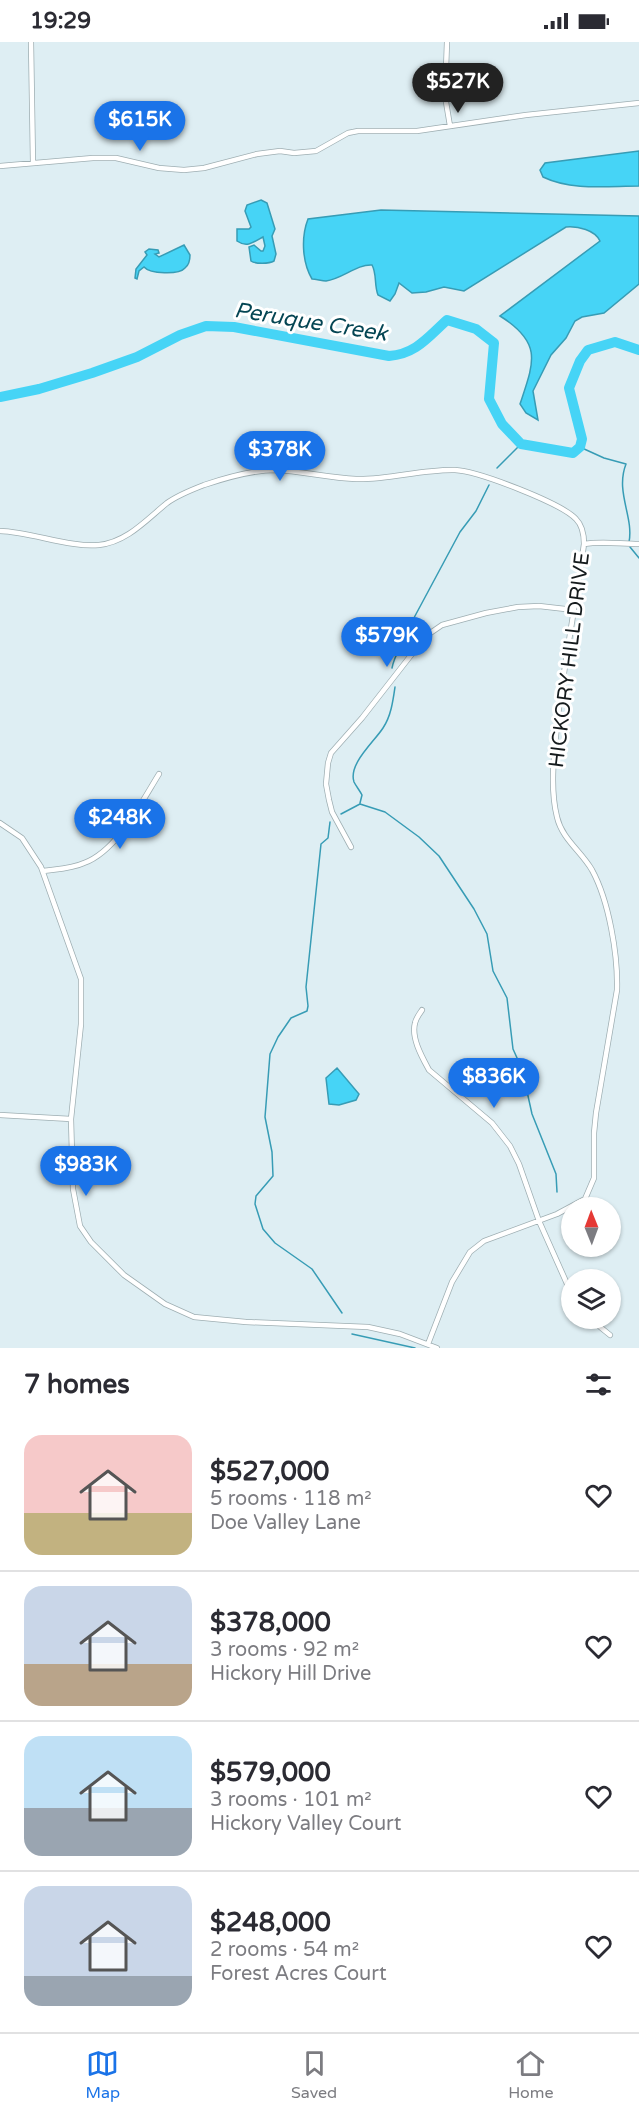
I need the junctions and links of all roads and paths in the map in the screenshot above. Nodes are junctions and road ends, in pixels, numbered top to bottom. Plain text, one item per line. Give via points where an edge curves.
1 (31, 42) edge
2 (447, 42) edge
3 (639, 103) edge
4 (450, 126) junction
5 (33, 163) junction
6 (0, 166) edge
7 (0, 531) edge
8 (584, 544) junction
9 (639, 544) edge
10 (574, 610) junction
11 (159, 774) dead end
12 (0, 823) edge
13 (351, 847) dead end
14 (43, 871) junction
15 (423, 1010) dead end
16 (0, 1115) edge
17 (71, 1119) junction
18 (539, 1221) junction
19 (561, 1270) edge
20 (603, 1329) edge
21 (610, 1335) dead end
22 (428, 1344) junction
23 (437, 1348) edge

1 - 5 street
2 - 4 street via 445,96
3 - 4 street
4 - 5 street via 417,131 358,130 316,151 257,154 184,170 116,158
5 - 6 street
7 - 8 street, HICKORY HILL DRIVE via 98,545 129,534 185,492 258,472 374,479 458,470 482,475 567,512 582,526
8 - 9 street
8 - 10 street, HICKORY HILL DRIVE
10 - 13 street via 518,607 442,625 426,636 331,753 328,800
10 - 18 street, HICKORY HILL DRIVE via 556,734 556,807 562,832 591,868 601,888 616,956 617,990 596,1113 594,1178 585,1199
11 - 14 street via 127,825 101,853 70,868
12 - 14 street via 22,838
14 - 17 street via 81,979 81,1024
15 - 18 street via 415,1023 415,1034 429,1070 501,1132 519,1164
16 - 17 street
17 - 22 street via 73,1189 80,1226 124,1275 165,1304 194,1317 368,1327
18 - 19 street
18 - 22 street, HICKORY HILL DRIVE via 484,1241 470,1252 452,1282
20 - 21 street
22 - 23 street

